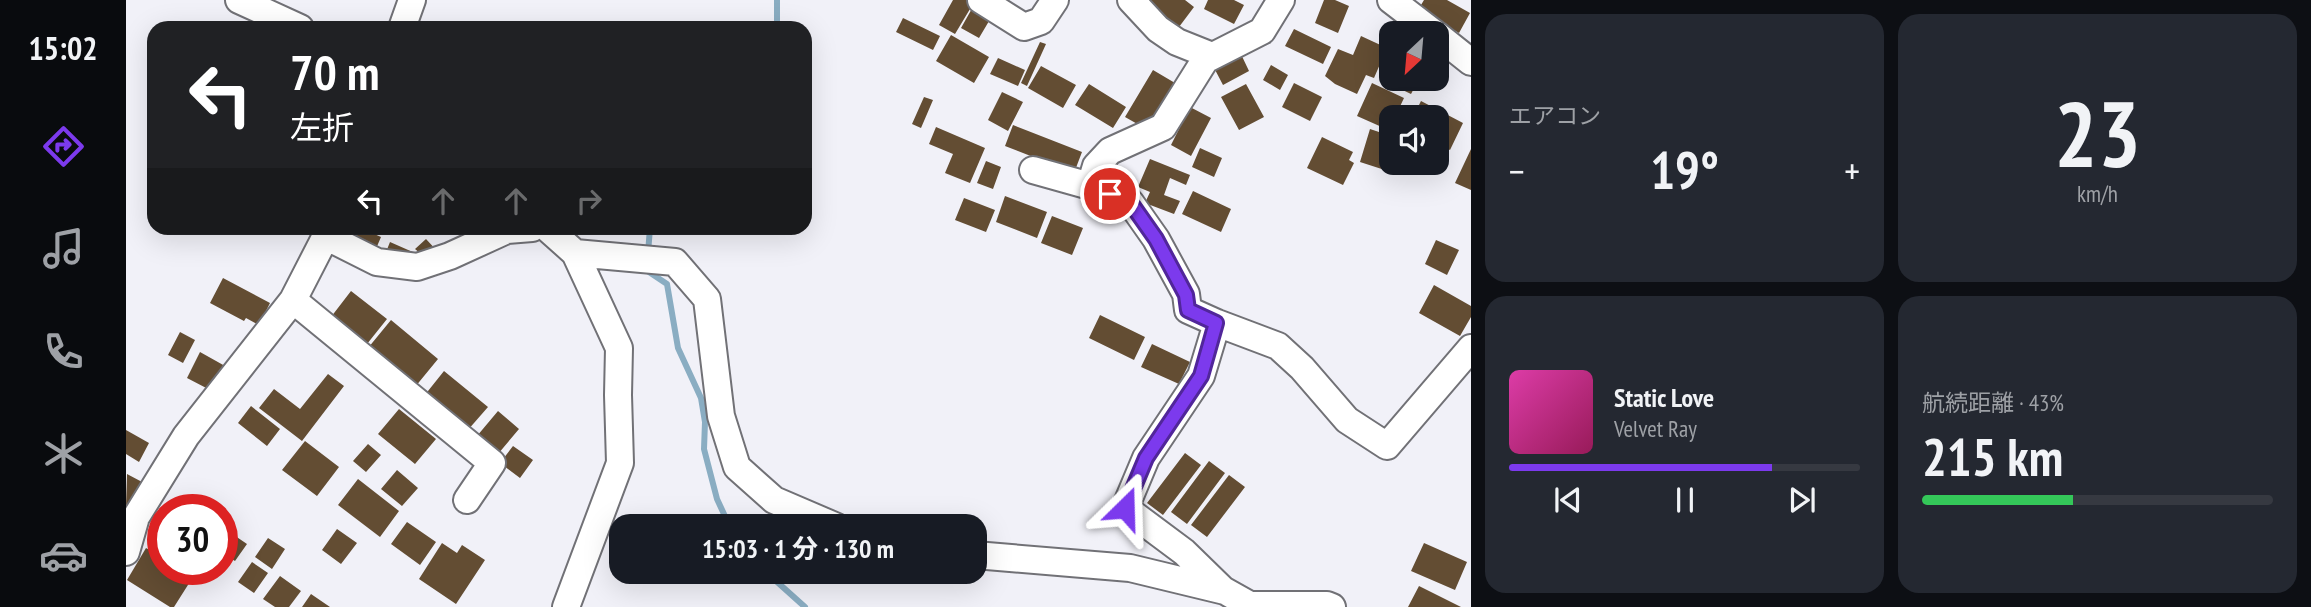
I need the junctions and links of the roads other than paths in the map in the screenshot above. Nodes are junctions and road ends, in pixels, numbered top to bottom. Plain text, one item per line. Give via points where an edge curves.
1 (239, 0) edge
2 (412, 0) edge
3 (981, 0) edge
4 (1055, 0) edge
5 (1131, 0) edge
6 (1281, 0) edge
7 (1391, 0) edge
8 (285, 21) edge
9 (404, 21) edge
10 (1418, 21) edge
11 (1449, 45) edge
12 (1212, 56) junction
13 (1471, 62) edge
14 (1033, 170) dead end
15 (1090, 186) junction
16 (326, 235) edge
17 (333, 235) edge
18 (495, 235) edge
19 (555, 235) edge
20 (575, 253) junction
21 (293, 300) junction
22 (1216, 323) junction
23 (1471, 348) edge
24 (467, 500) dead end
25 (807, 514) edge
26 (126, 552) edge
27 (987, 556) edge
28 (1217, 599) edge
29 (566, 607) edge
30 (1332, 607) edge

1 - 8 street
2 - 9 street
3 - 4 street via 1024,27 1041,21
5 - 12 street via 1158,29
6 - 12 street via 1262,30
7 - 10 street
11 - 13 street
12 - 15 street via 1163,127 1110,150 1096,166
14 - 15 street
15 - 22 street via 1130,202 1156,239 1186,295 1188,310
16 - 21 street
17 - 18 street via 377,262 417,267
19 - 20 street
20 - 25 street via 675,262 707,299 721,416 737,467 774,500
20 - 29 street via 619,348 620,463
21 - 24 street via 492,463
21 - 26 street via 186,436 136,517
22 - 23 street via 1278,346 1347,420 1387,446
22 - 28 street via 1201,376 1146,458 1125,508 1184,552
27 - 28 street via 1130,568 1165,576
28 - 30 street via 1250,605

